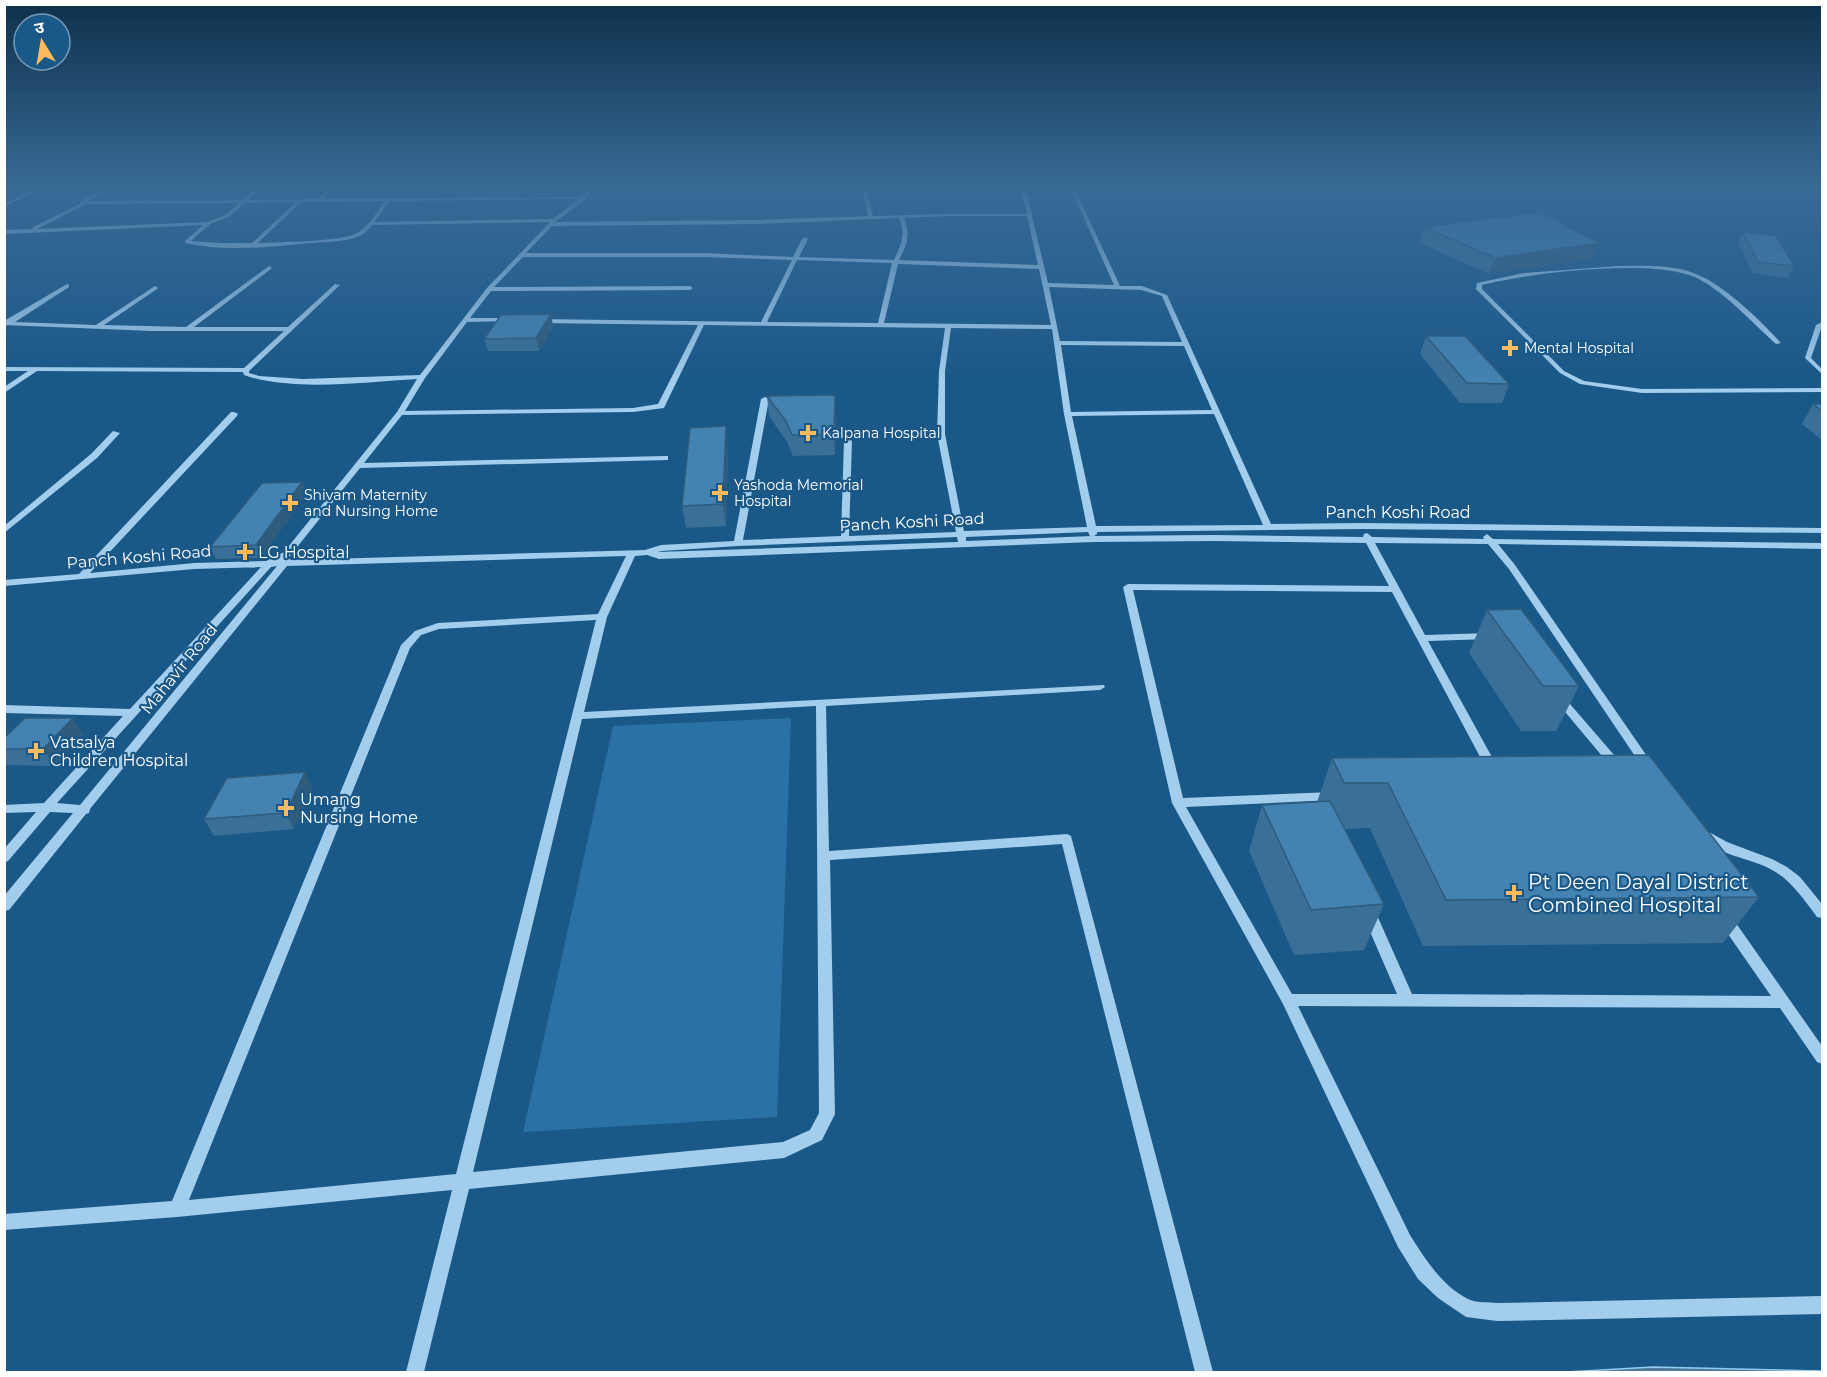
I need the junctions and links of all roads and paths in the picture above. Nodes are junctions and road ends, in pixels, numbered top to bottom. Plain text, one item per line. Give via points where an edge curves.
1 (526, 251) edge
2 (798, 251) edge
3 (900, 251) edge
4 (1039, 251) edge
5 (1101, 251) edge
6 (522, 255) junction
7 (794, 259) junction
8 (895, 263) junction
9 (1042, 267) junction
10 (270, 268) dead end
11 (337, 285) dead end
12 (1046, 285) junction
13 (67, 286) dead end
14 (1117, 286) junction
15 (155, 288) dead end
16 (690, 288) dead end
17 (489, 289) junction
18 (466, 320) junction
19 (513, 320) edge
20 (525, 320) edge
21 (6, 323) edge
22 (702, 323) junction
23 (763, 323) junction
24 (1822, 324) edge
25 (948, 325) junction
26 (880, 326) junction
27 (97, 327) junction
28 (1055, 327) junction
29 (187, 329) junction
30 (290, 329) junction
31 (1057, 343) junction
32 (1778, 343) dead end
33 (1186, 344) junction
34 (4, 369) edge
35 (36, 369) junction
36 (246, 370) junction
37 (1822, 372) edge
38 (422, 377) junction
39 (1822, 390) edge
40 (4, 391) edge
41 (765, 399) dead end
42 (1215, 412) junction
43 (400, 413) junction
44 (234, 414) dead end
45 (1068, 414) junction
46 (116, 433) dead end
47 (848, 441) dead end
48 (665, 458) dead end
49 (357, 466) junction
50 (1362, 526) junction
51 (1268, 527) junction
52 (1480, 527) junction
53 (1822, 530) edge
54 (4, 531) edge
55 (1093, 534) junction
56 (845, 540) junction
57 (961, 540) junction
58 (1369, 540) junction
59 (1490, 541) junction
60 (738, 543) junction
61 (1822, 546) edge
62 (639, 553) junction
63 (287, 558) junction
64 (269, 563) junction
65 (82, 576) junction
66 (4, 583) edge
67 (1396, 589) junction
68 (602, 617) junction
69 (1506, 636) edge
70 (1422, 638) junction
71 (1100, 687) dead end
72 (1552, 690) edge
73 (821, 703) junction
74 (4, 709) edge
75 (131, 713) junction
76 (579, 716) junction
77 (1651, 771) edge
78 (1622, 772) edge
79 (1499, 782) edge
80 (1344, 796) edge
81 (1264, 798) junction
82 (1178, 803) junction
83 (47, 807) junction
84 (4, 809) edge
85 (85, 810) junction
86 (1280, 814) edge
87 (1700, 829) edge
88 (824, 856) junction
89 (4, 858) edge
90 (1365, 903) edge
91 (4, 906) edge
92 (1716, 906) edge
93 (1822, 913) edge
94 (1288, 1000) junction
95 (1407, 1000) junction
96 (1781, 1002) junction
97 (1822, 1058) edge
98 (463, 1180) junction
99 (177, 1209) junction
100 (4, 1222) edge
101 (1822, 1305) edge
102 (415, 1372) edge
103 (1204, 1372) edge

1 - 6 street, Mahavir Road
2 - 7 street
3 - 8 street
4 - 9 street
5 - 14 street
6 - 7 street
6 - 17 street, Mahavir Road
7 - 8 street
7 - 23 street
8 - 9 street
8 - 26 street
9 - 12 street
10 - 29 street
11 - 30 street
12 - 14 street
12 - 28 street
13 - 21 street
14 - 33 street via 1155,290 1164,295
15 - 27 street
16 - 17 street
17 - 18 street, Mahavir Road
18 - 19 street
18 - 38 street, Mahavir Road
20 - 22 street
21 - 27 street
22 - 23 street
22 - 43 street via 661,406 633,410
23 - 26 street
24 - 37 street via 1808,358
25 - 26 street
25 - 28 street
25 - 57 street via 942,370 941,434
27 - 29 street
28 - 31 street
29 - 30 street
30 - 36 street
31 - 33 street
31 - 45 street
32 - 39 street via 1709,283 1692,274 1607,268 1479,285 1562,372 1581,383 1642,392
33 - 42 street
34 - 35 street
35 - 36 street
35 - 40 street
36 - 38 street via 246,374 258,379 300,381
38 - 43 street, Mahavir Road
41 - 60 street
42 - 45 street
42 - 51 street
43 - 49 street, Mahavir Road
44 - 65 street
45 - 55 street
46 - 54 street
47 - 56 street
48 - 49 street
49 - 63 street, Mahavir Road
50 - 51 street, Panch Koshi Road
50 - 52 street, Panch Koshi Road
50 - 58 street
51 - 55 street, Panch Koshi Road
52 - 53 street, Panch Koshi Road
52 - 59 street
55 - 57 street
55 - 58 street
56 - 57 street, Panch Koshi Road
56 - 60 street, Panch Koshi Road
57 - 62 street via 659,556
58 - 59 street
58 - 67 street
59 - 61 street
59 - 77 street via 1512,567
60 - 62 street, Panch Koshi Road
62 - 63 street, Panch Koshi Road
62 - 68 street
63 - 64 street, Panch Koshi Road
63 - 85 street, Mahavir Road
64 - 65 street, Panch Koshi Road
64 - 75 street
65 - 66 street, Panch Koshi Road
67 - 70 street
67 - 82 street via 1128,587
68 - 76 street
68 - 99 street via 438,626 418,633 405,647
69 - 70 street
70 - 79 street
71 - 73 street
72 - 78 street
73 - 76 street
73 - 88 street
74 - 75 street
75 - 83 street
76 - 98 street
80 - 81 street
81 - 82 street
81 - 86 street
82 - 94 street
83 - 84 street
83 - 85 street
83 - 89 street
85 - 91 street, Mahavir Road
87 - 93 street via 1714,842 1779,867
88 - 98 street via 827,1114 816,1135 784,1150
88 - 103 street via 1067,839
90 - 95 street
92 - 96 street
94 - 95 street
94 - 101 street via 1404,1241 1424,1273 1466,1308 1497,1312
95 - 96 street
96 - 97 street
98 - 99 street
98 - 102 street
99 - 100 street

